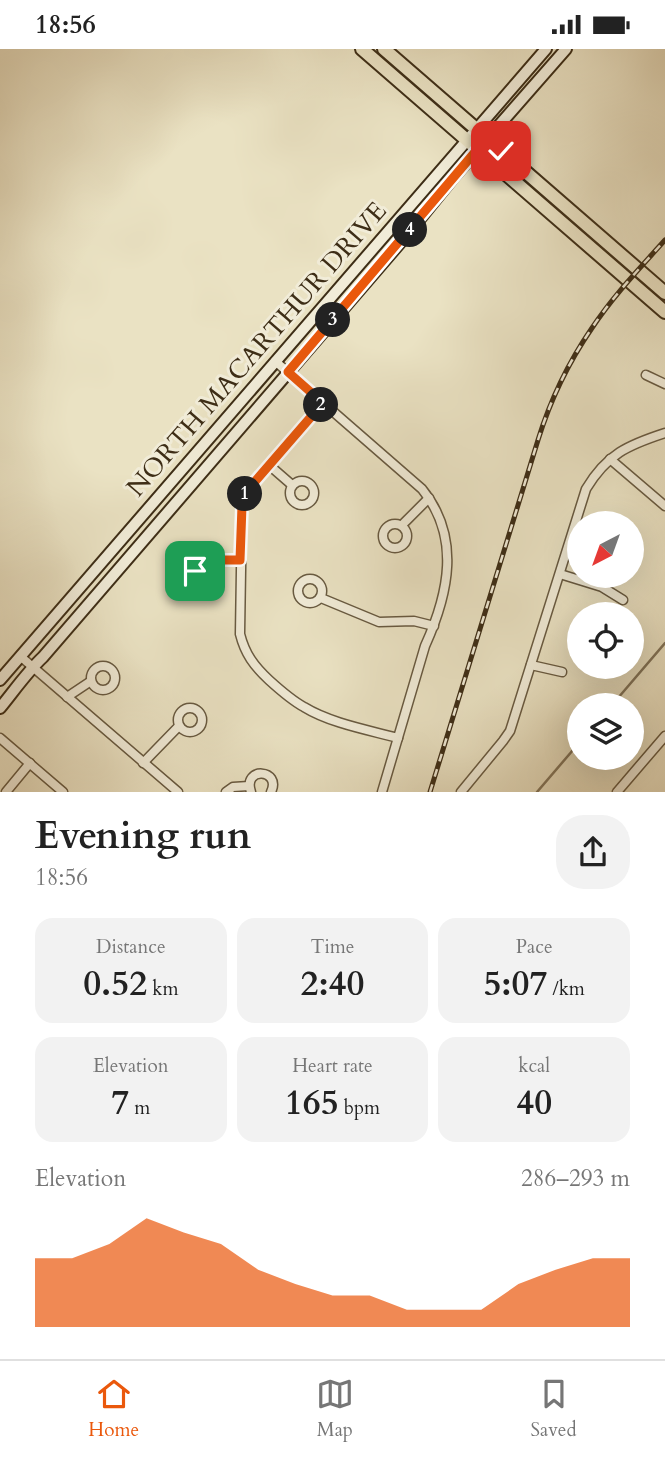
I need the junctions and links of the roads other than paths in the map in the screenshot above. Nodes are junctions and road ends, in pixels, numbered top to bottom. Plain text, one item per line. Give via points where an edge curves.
1 (362, 49) edge
2 (384, 49) edge
3 (546, 49) edge
4 (566, 49) edge
5 (476, 129) junction
6 (487, 138) junction
7 (467, 140) junction
8 (477, 149) junction
9 (665, 293) edge
10 (665, 312) edge
11 (275, 361) junction
12 (288, 372) junction
13 (646, 375) dead end
14 (665, 384) edge
15 (323, 403) junction
16 (665, 433) edge
17 (610, 459) junction
18 (270, 465) junction
19 (292, 485) dead end
20 (429, 498) junction
21 (665, 506) edge
22 (402, 526) dead end
23 (214, 560) dead end
24 (240, 560) junction
25 (560, 574) junction
26 (321, 598) dead end
27 (623, 600) dead end
28 (434, 627) junction
29 (20, 656) junction
30 (531, 665) junction
31 (33, 667) junction
32 (562, 672) dead end
33 (0, 680) edge
34 (90, 681) dead end
35 (66, 697) junction
36 (0, 708) edge
37 (179, 726) dead end
38 (665, 736) edge
39 (0, 738) edge
40 (398, 739) junction
41 (30, 763) junction
42 (144, 763) junction
43 (250, 789) edge
44 (6, 792) edge
45 (63, 792) edge
46 (177, 792) edge
47 (226, 792) edge
48 (271, 792) edge
49 (382, 792) edge
50 (461, 792) edge
51 (617, 792) edge

1 - 7 main road
2 - 5 main road
3 - 5 main road, NORTH MACARTHUR DRIVE
4 - 6 main road, NORTH MACARTHUR DRIVE
5 - 6 main road
5 - 7 main road, NORTH MACARTHUR DRIVE
6 - 8 main road, NORTH MACARTHUR DRIVE
6 - 9 main road
7 - 8 main road
7 - 11 main road, NORTH MACARTHUR DRIVE
8 - 10 main road
8 - 12 main road, NORTH MACARTHUR DRIVE
11 - 12 street
11 - 29 main road, NORTH MACARTHUR DRIVE
12 - 15 street
12 - 31 main road, NORTH MACARTHUR DRIVE
13 - 14 street
15 - 18 street
15 - 20 street
16 - 17 street via 628,446
17 - 21 street
17 - 25 street via 586,489
18 - 19 street
18 - 24 street via 245,493
20 - 22 street
20 - 28 street via 441,519 448,561
23 - 24 street
24 - 40 street via 240,634 250,660 306,709
25 - 27 street via 602,587
25 - 30 street
26 - 28 street via 379,622 414,621
28 - 40 street
29 - 31 street
29 - 33 main road, NORTH MACARTHUR DRIVE
30 - 32 street
30 - 50 street via 510,731
31 - 35 street
31 - 36 main road, NORTH MACARTHUR DRIVE
34 - 35 street
35 - 42 street
37 - 42 street
38 - 51 street
39 - 41 street
40 - 49 street
41 - 44 street
41 - 45 street
42 - 46 street
43 - 47 street via 233,787
43 - 48 street via 252,776 266,774 274,786

